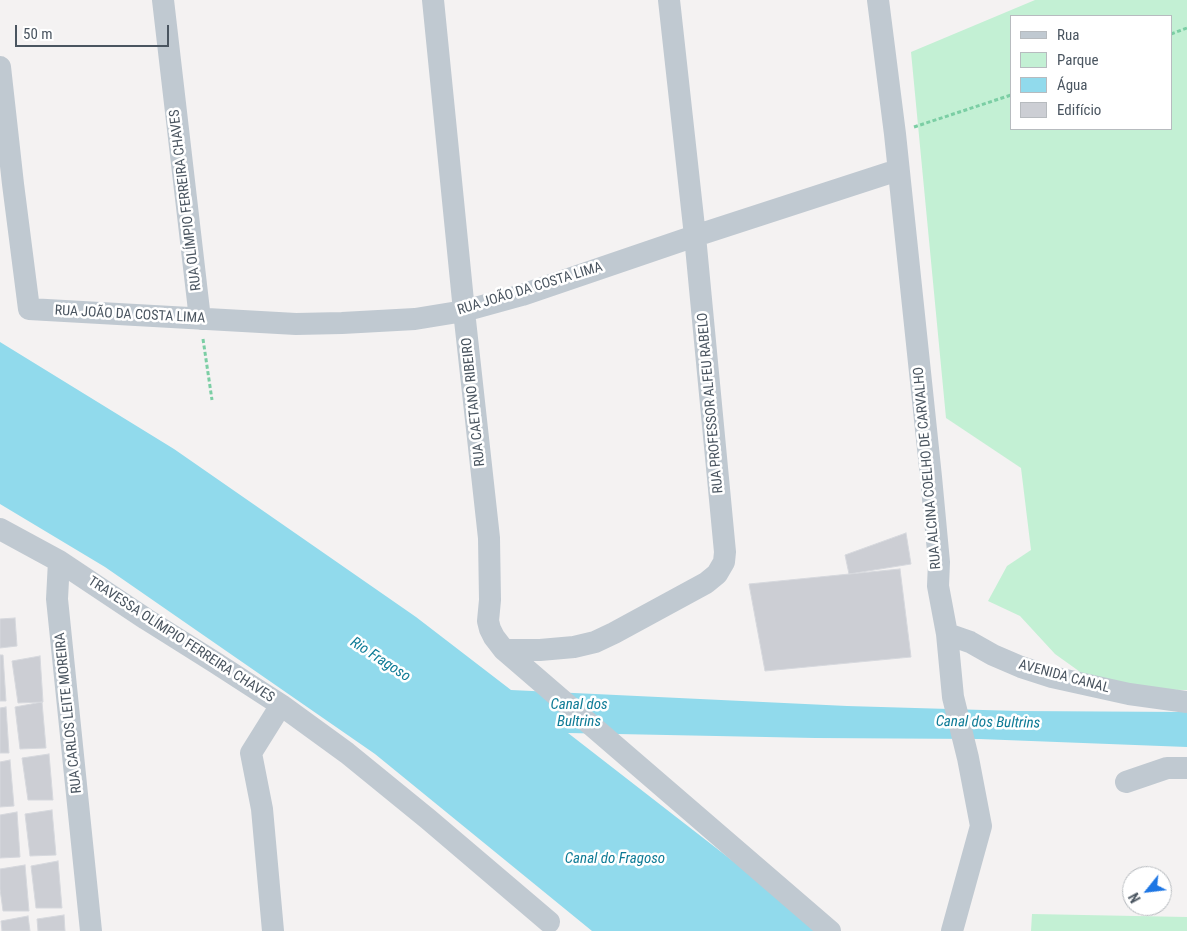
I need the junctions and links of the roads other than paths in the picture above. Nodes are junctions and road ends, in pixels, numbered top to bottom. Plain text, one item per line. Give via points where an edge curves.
1 (163, 0) edge
2 (433, 0) edge
3 (669, 0) edge
4 (878, 0) edge
5 (0, 67) edge
6 (898, 170) junction
7 (6, 184) edge
8 (695, 236) junction
9 (464, 311) junction
10 (200, 319) junction
11 (0, 529) edge
12 (59, 561) junction
13 (947, 634) junction
14 (504, 650) junction
15 (1187, 702) edge
16 (281, 705) junction
17 (1187, 768) edge
18 (1126, 782) dead end
19 (551, 928) edge
20 (91, 931) edge
21 (273, 931) edge
22 (830, 931) edge
23 (952, 931) edge

1 - 10 street, RUA OLÍMPIO FERREIRA CHAVES
2 - 9 street, RUA CAETANO RIBEIRO
3 - 8 street, RUA PROFESSOR ALFEU RABELO
4 - 6 street, RUA ALCINA COELHO DE CARVALHO
5 - 7 street
6 - 8 street, RUA JOÃO DA COSTA LIMA
6 - 13 street, RUA ALCINA COELHO DE CARVALHO via 931,477 939,562 938,586
7 - 10 street, RUA JOÃO DA COSTA LIMA via 29,310
8 - 9 street, RUA JOÃO DA COSTA LIMA via 522,295
8 - 14 street, RUA PROFESSOR ALFEU RABELO via 726,552 722,568 706,583 596,642 540,650
9 - 10 street, RUA JOÃO DA COSTA LIMA via 415,319 342,323 251,323
9 - 14 street, RUA CAETANO RIBEIRO via 489,538 488,621
11 - 12 street
12 - 16 street, TRAVESSA OLÍMPIO FERREIRA CHAVES
12 - 20 street, RUA CARLOS LEITE MOREIRA via 57,599
13 - 15 street, AVENIDA CANAL via 1052,677 1129,694
13 - 23 street, RUA ALCINA COELHO DE CARVALHO via 953,698 981,826
14 - 22 street, RUA CAETANO RIBEIRO
16 - 19 street via 428,819
16 - 21 street, TRAVESSA OLÍMPIO FERREIRA CHAVES via 251,753 262,809
17 - 18 street via 1167,768

